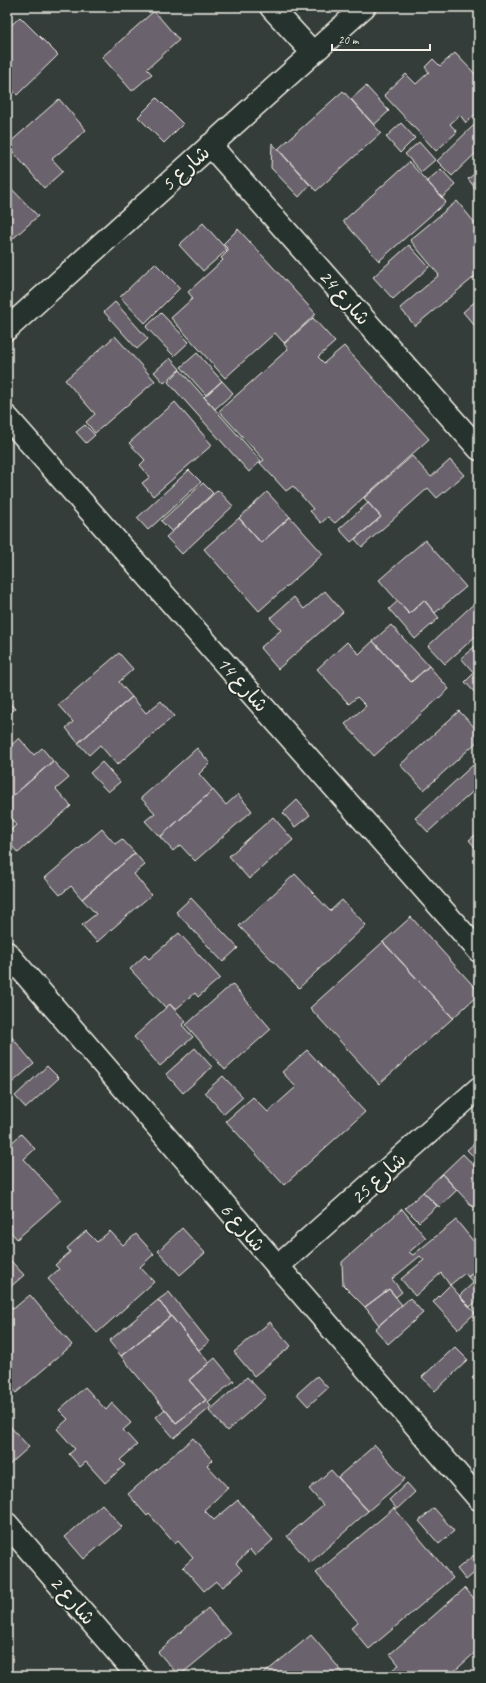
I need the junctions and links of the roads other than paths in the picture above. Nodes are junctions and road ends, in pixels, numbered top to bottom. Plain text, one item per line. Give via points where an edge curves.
1 (271, 7) edge
2 (364, 7) edge
3 (313, 53) junction
4 (210, 145) junction
5 (7, 329) edge
6 (7, 417) edge
7 (479, 449) edge
8 (479, 951) edge
9 (7, 953) edge
10 (479, 1088) edge
11 (277, 1267) junction
12 (479, 1499) edge
13 (7, 1524) edge
14 (138, 1676) edge

1 - 3 street
2 - 3 street, شارع 5
3 - 4 street, شارع 5
4 - 5 street, شارع 5
4 - 7 street, شارع 24
6 - 8 street, شارع 14
9 - 11 street, شارع 6
10 - 11 street, شارع 25
11 - 12 street, شارع 6
13 - 14 street, شارع 2

